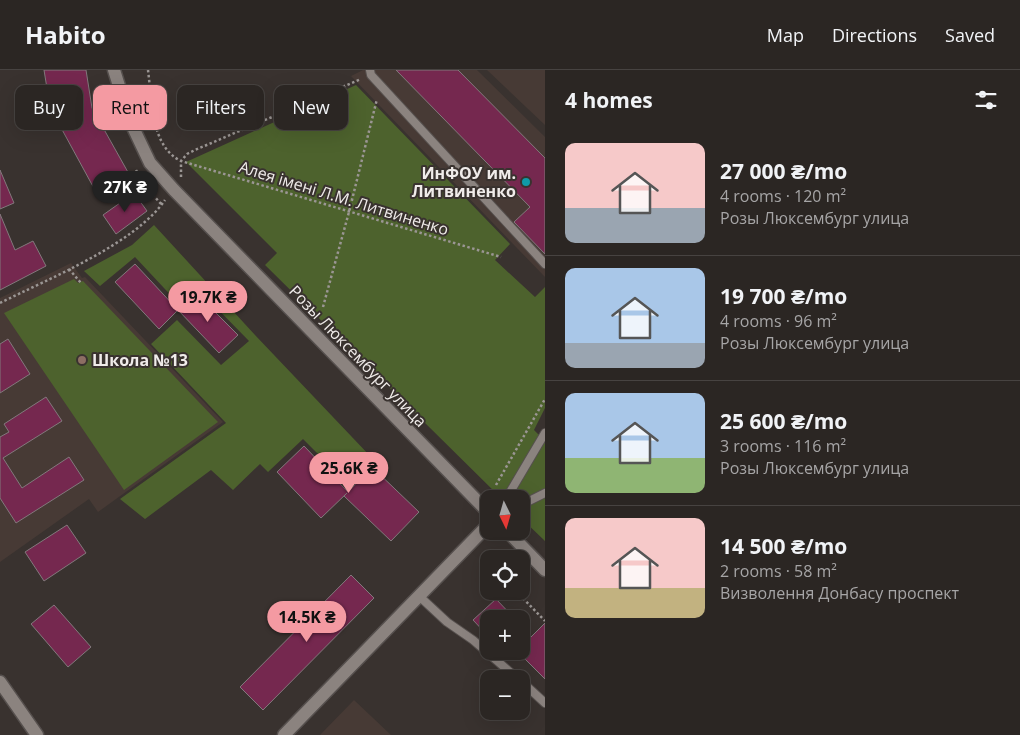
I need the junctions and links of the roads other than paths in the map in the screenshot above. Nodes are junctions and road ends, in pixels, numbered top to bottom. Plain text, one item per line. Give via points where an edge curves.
1 (114, 70) edge
2 (370, 72) edge
3 (545, 264) edge
4 (545, 433) edge
5 (511, 490) edge
6 (545, 492) edge
7 (530, 500) edge
8 (480, 504) edge
9 (480, 533) edge
10 (516, 540) edge
11 (545, 570) edge
12 (419, 596) junction
13 (508, 670) edge
14 (0, 682) edge
15 (530, 689) edge
16 (545, 703) edge
17 (37, 735) edge
18 (284, 735) edge

1 - 8 street, Розы Люксембург улица via 130,121 150,163
2 - 3 lane
4 - 5 lane
6 - 7 lane
9 - 12 street
10 - 11 street
12 - 13 lane
12 - 18 street
14 - 17 street
15 - 16 lane

